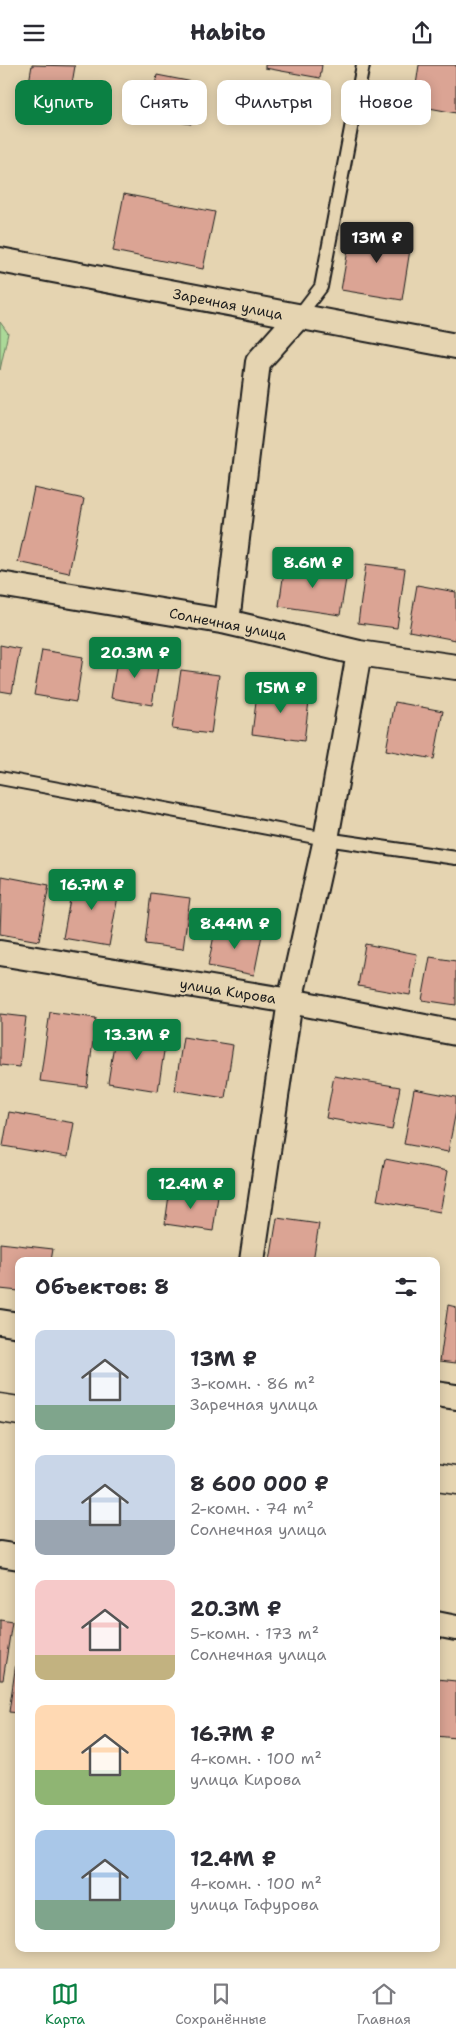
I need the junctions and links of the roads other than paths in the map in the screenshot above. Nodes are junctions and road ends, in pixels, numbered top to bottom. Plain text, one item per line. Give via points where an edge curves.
1 (362, 65) edge
2 (0, 260) edge
3 (298, 317) junction
4 (456, 346) edge
5 (0, 584) edge
6 (227, 622) junction
7 (359, 653) junction
8 (456, 667) edge
9 (0, 778) edge
10 (326, 839) junction
11 (456, 858) edge
12 (0, 953) edge
13 (290, 1001) junction
14 (456, 1033) edge
15 (253, 1257) edge
16 (0, 1322) edge
17 (15, 1324) edge
18 (440, 1395) edge
19 (456, 1397) edge
20 (0, 1408) edge
21 (15, 1410) edge
22 (440, 1478) edge
23 (456, 1480) edge
24 (0, 1554) edge
25 (15, 1556) edge
26 (440, 1626) edge
27 (456, 1628) edge

1 - 3 lane via 321,287
2 - 3 street, Заречная улица
3 - 4 street, Заречная улица
3 - 6 street via 258,362
5 - 6 street, Солнечная улица
6 - 7 street, Солнечная улица
7 - 8 street, Солнечная улица
7 - 10 street
9 - 10 lane
10 - 11 lane
10 - 13 street
12 - 13 street, улица Кирова
13 - 14 street, улица Кирова
13 - 15 street
16 - 17 street
18 - 19 street
20 - 21 main road
22 - 23 main road
24 - 25 street
26 - 27 street

